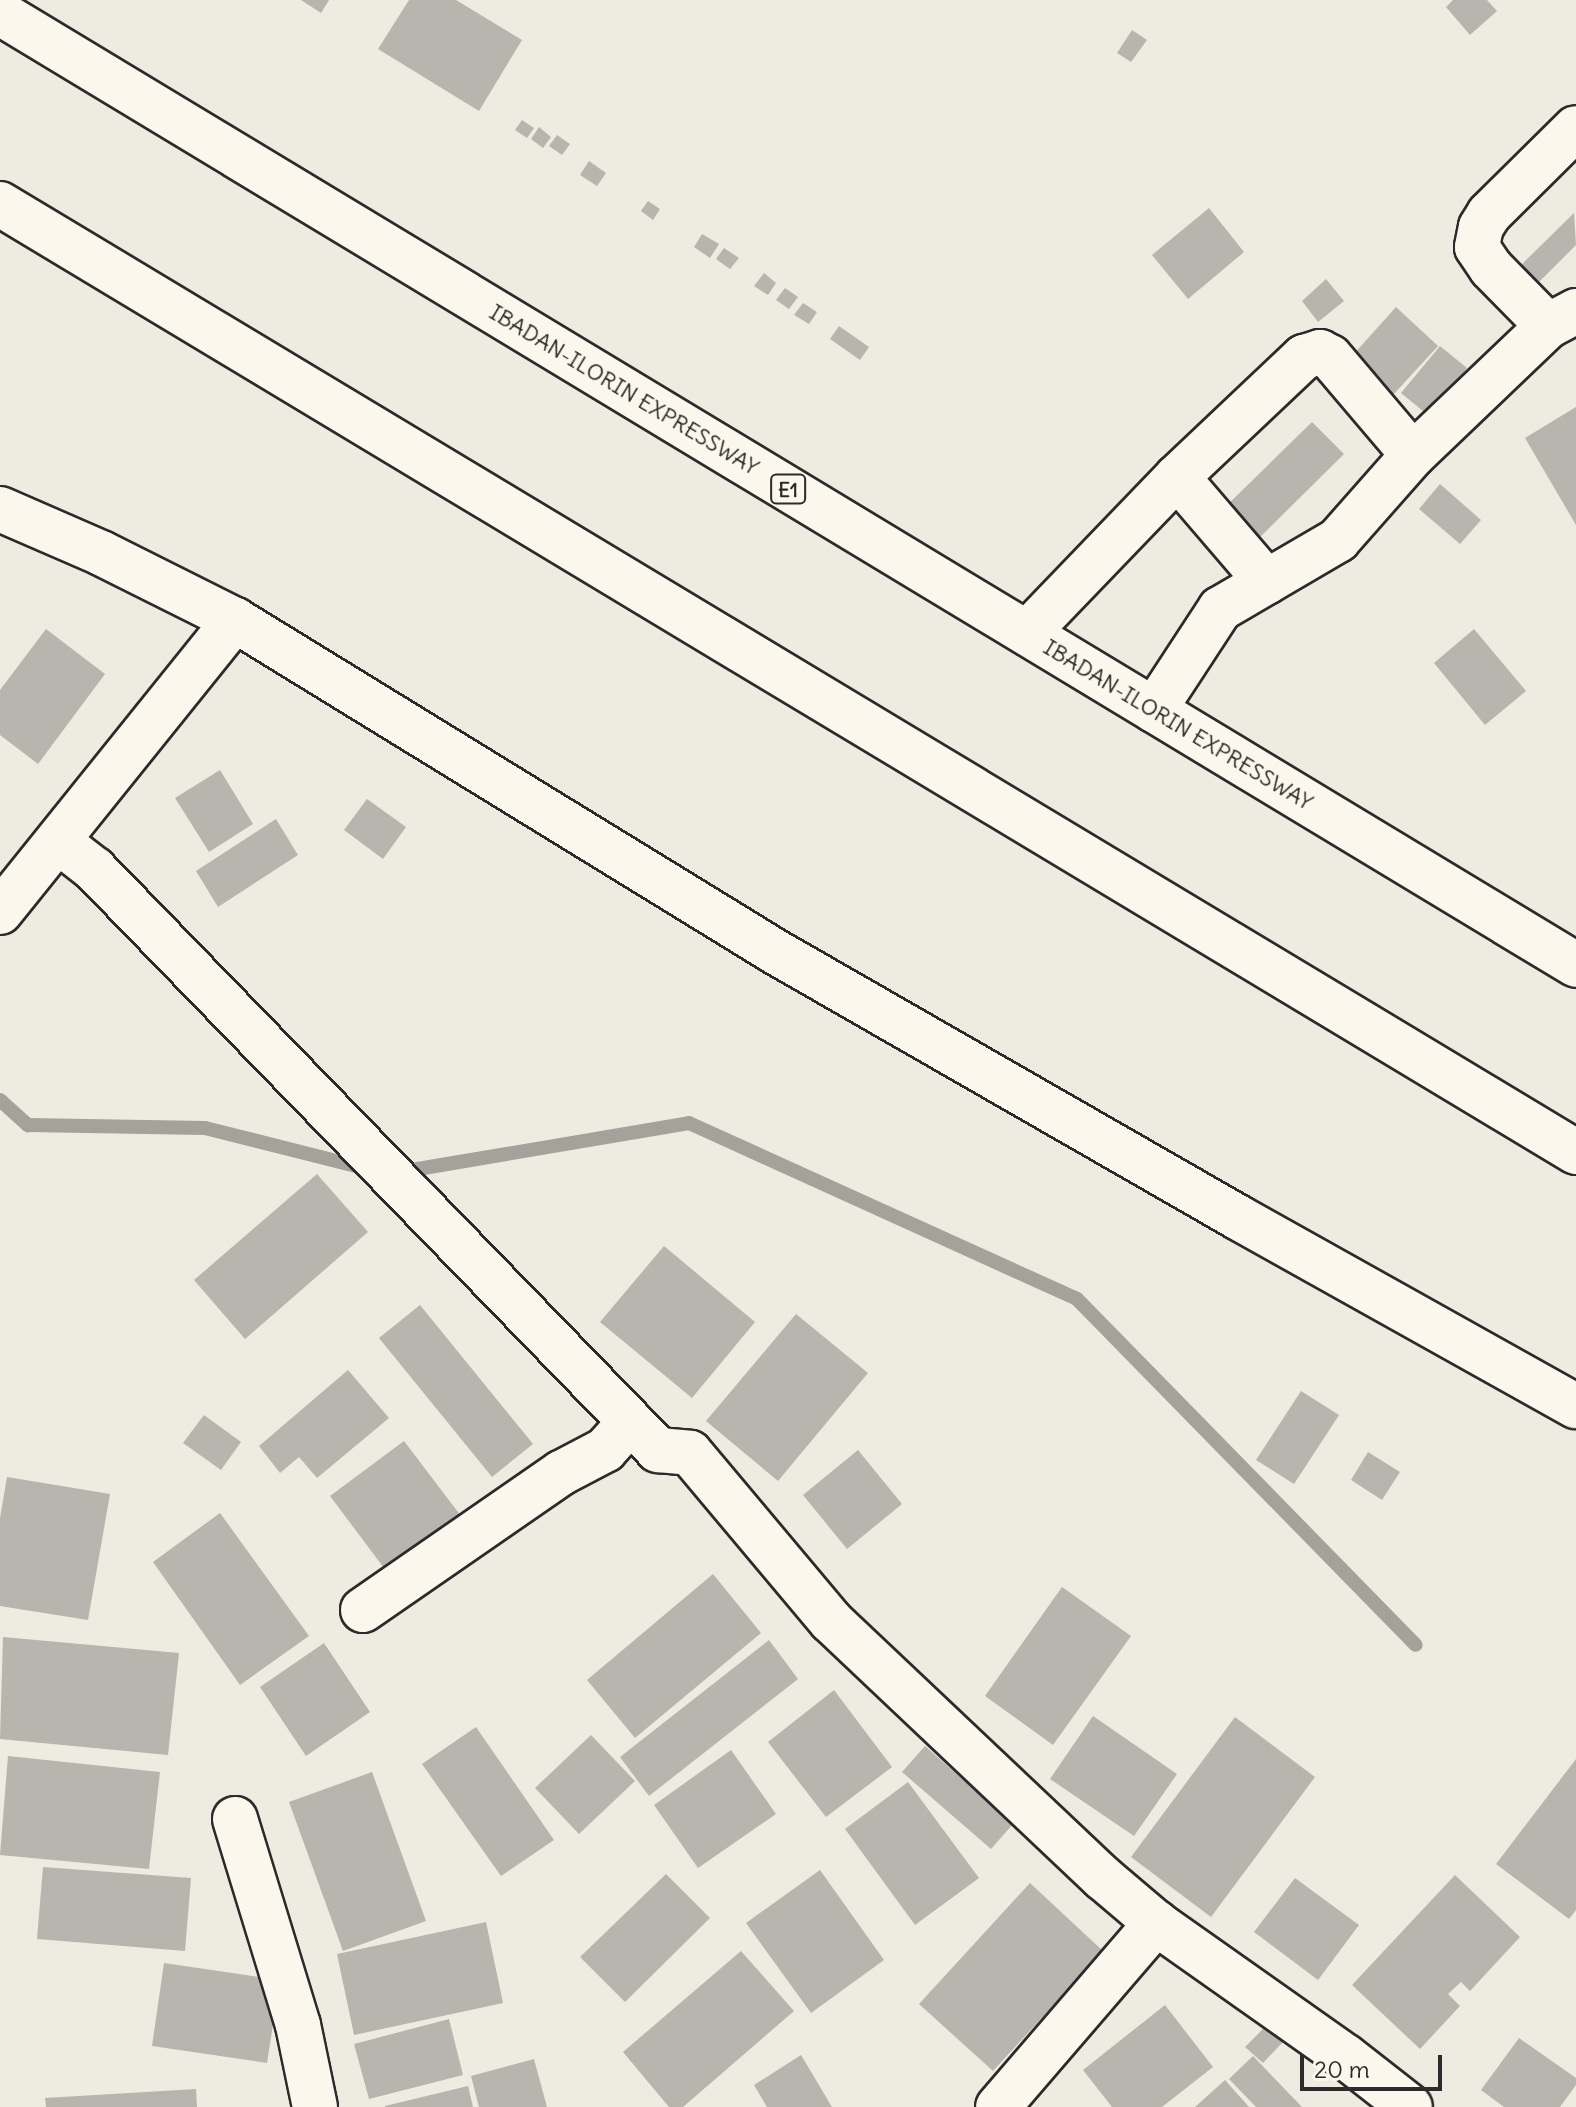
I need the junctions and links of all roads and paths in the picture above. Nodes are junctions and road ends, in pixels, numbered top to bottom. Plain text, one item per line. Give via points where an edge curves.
1 (0, 13) edge
2 (1576, 128) edge
3 (0, 204) edge
4 (1562, 319) edge
5 (1413, 455) junction
6 (1177, 477) junction
7 (0, 509) edge
8 (1267, 582) junction
9 (235, 620) junction
10 (1027, 633) junction
11 (1154, 710) junction
12 (58, 841) junction
13 (0, 912) edge
14 (1576, 965) edge
15 (1576, 1152) edge
16 (1576, 1406) edge
17 (630, 1422) junction
18 (363, 1610) dead end
19 (235, 1819) dead end
20 (1156, 1923) junction
21 (315, 2107) edge
22 (998, 2107) edge
23 (1410, 2107) edge

1 - 10 main road, IBADAN-ILORIN EXPRESSWAY / E1
2 - 4 main road via 1489,214 1477,247 1491,268
3 - 15 main road
4 - 5 main road
5 - 6 main road via 1342,369 1320,352 1304,357 1281,376
5 - 8 main road via 1338,540
6 - 8 main road
6 - 10 main road
7 - 9 main road
8 - 11 main road via 1220,609
9 - 12 main road
9 - 16 main road via 774,951
10 - 11 main road, IBADAN-ILORIN EXPRESSWAY / E1
11 - 14 main road, IBADAN-ILORIN EXPRESSWAY / E1
12 - 13 main road
12 - 17 main road via 94,869
17 - 18 main road via 605,1450 561,1473
17 - 20 main road via 658,1450 690,1453 831,1621
19 - 21 main road via 298,2025
20 - 22 main road
20 - 23 main road

